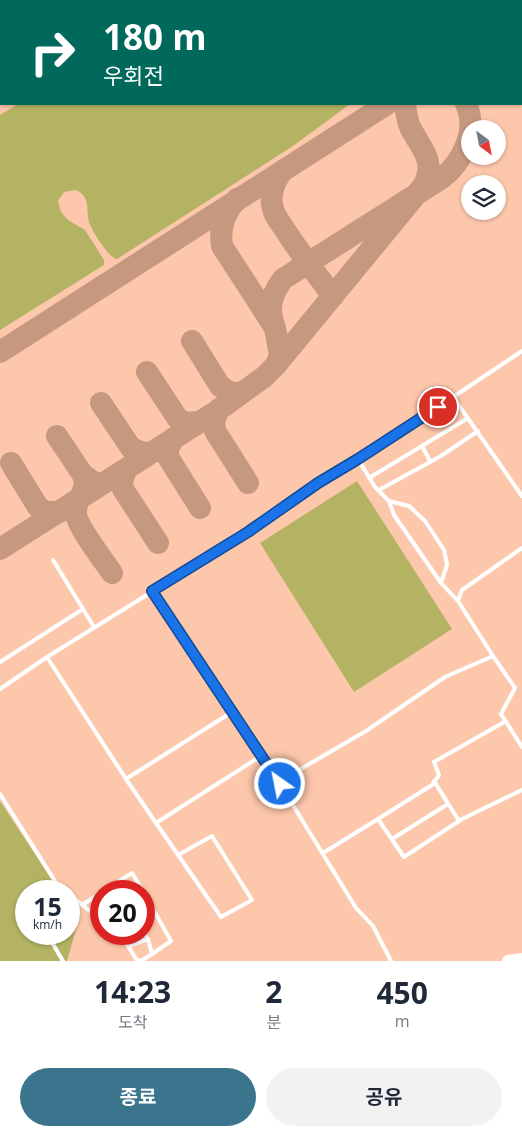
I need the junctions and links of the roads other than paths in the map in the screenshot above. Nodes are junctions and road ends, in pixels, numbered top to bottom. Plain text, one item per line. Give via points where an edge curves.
1 (522, 351) edge
2 (454, 396) junction
3 (468, 418) junction
4 (478, 431) junction
5 (422, 446) junction
6 (358, 459) junction
7 (430, 461) junction
8 (369, 478) junction
9 (378, 490) junction
10 (522, 496) edge
11 (389, 501) junction
12 (522, 548) edge
13 (53, 560) dead end
14 (441, 583) junction
15 (152, 591) junction
16 (458, 602) junction
17 (83, 609) junction
18 (94, 627) junction
19 (494, 656) junction
20 (47, 658) junction
21 (0, 662) edge
22 (0, 689) edge
23 (232, 712) junction
24 (506, 721) junction
25 (522, 747) edge
26 (261, 756) junction
27 (126, 779) junction
28 (434, 781) junction
29 (280, 784) junction
30 (522, 790) edge
31 (0, 794) edge
32 (448, 804) junction
33 (378, 819) junction
34 (459, 821) junction
35 (156, 823) junction
36 (392, 839) junction
37 (323, 854) junction
38 (178, 855) junction
39 (54, 880) edge
40 (120, 880) edge
41 (136, 880) edge
42 (90, 900) edge
43 (82, 905) joint
44 (90, 911) edge
45 (155, 914) edge
46 (54, 945) edge
47 (131, 945) edge
48 (149, 945) edge
49 (128, 946) joint
50 (152, 954) junction
51 (522, 959) edge
52 (63, 961) edge
53 (391, 961) edge
54 (508, 961) edge

1 - 2 lane
2 - 3 lane
2 - 6 lane
3 - 4 lane
3 - 5 lane
4 - 7 lane
4 - 10 lane
5 - 7 lane
5 - 8 lane
6 - 8 lane
6 - 15 lane
7 - 9 lane
8 - 9 lane
9 - 11 lane
11 - 14 lane via 394,515
11 - 14 lane via 410,506 425,521 444,550 447,565
12 - 16 lane via 462,590
13 - 17 lane
14 - 16 lane
15 - 18 lane
15 - 23 lane
16 - 19 lane
17 - 18 lane
17 - 21 lane
18 - 20 lane
19 - 24 lane via 515,688 502,714
19 - 29 lane via 445,677 366,732
20 - 22 lane
20 - 27 lane
23 - 26 lane
23 - 27 lane
24 - 25 lane
24 - 28 lane via 434,762 439,774
26 - 29 lane
26 - 35 lane
27 - 35 lane
28 - 32 lane
28 - 33 lane
29 - 37 lane
30 - 34 lane
31 - 39 lane
32 - 34 lane
32 - 36 lane
33 - 36 lane
33 - 37 lane
34 - 36 lane via 404,857
35 - 38 lane
37 - 53 lane via 356,908 373,926
38 - 38 lane via 221,917 252,900 212,836
40 - 41 lane via 132,872
42 - 43 lane
43 - 44 lane
45 - 50 lane via 170,941
46 - 52 lane
47 - 49 lane
48 - 50 lane
49 - 50 lane via 136,959 142,961
51 - 54 main road

